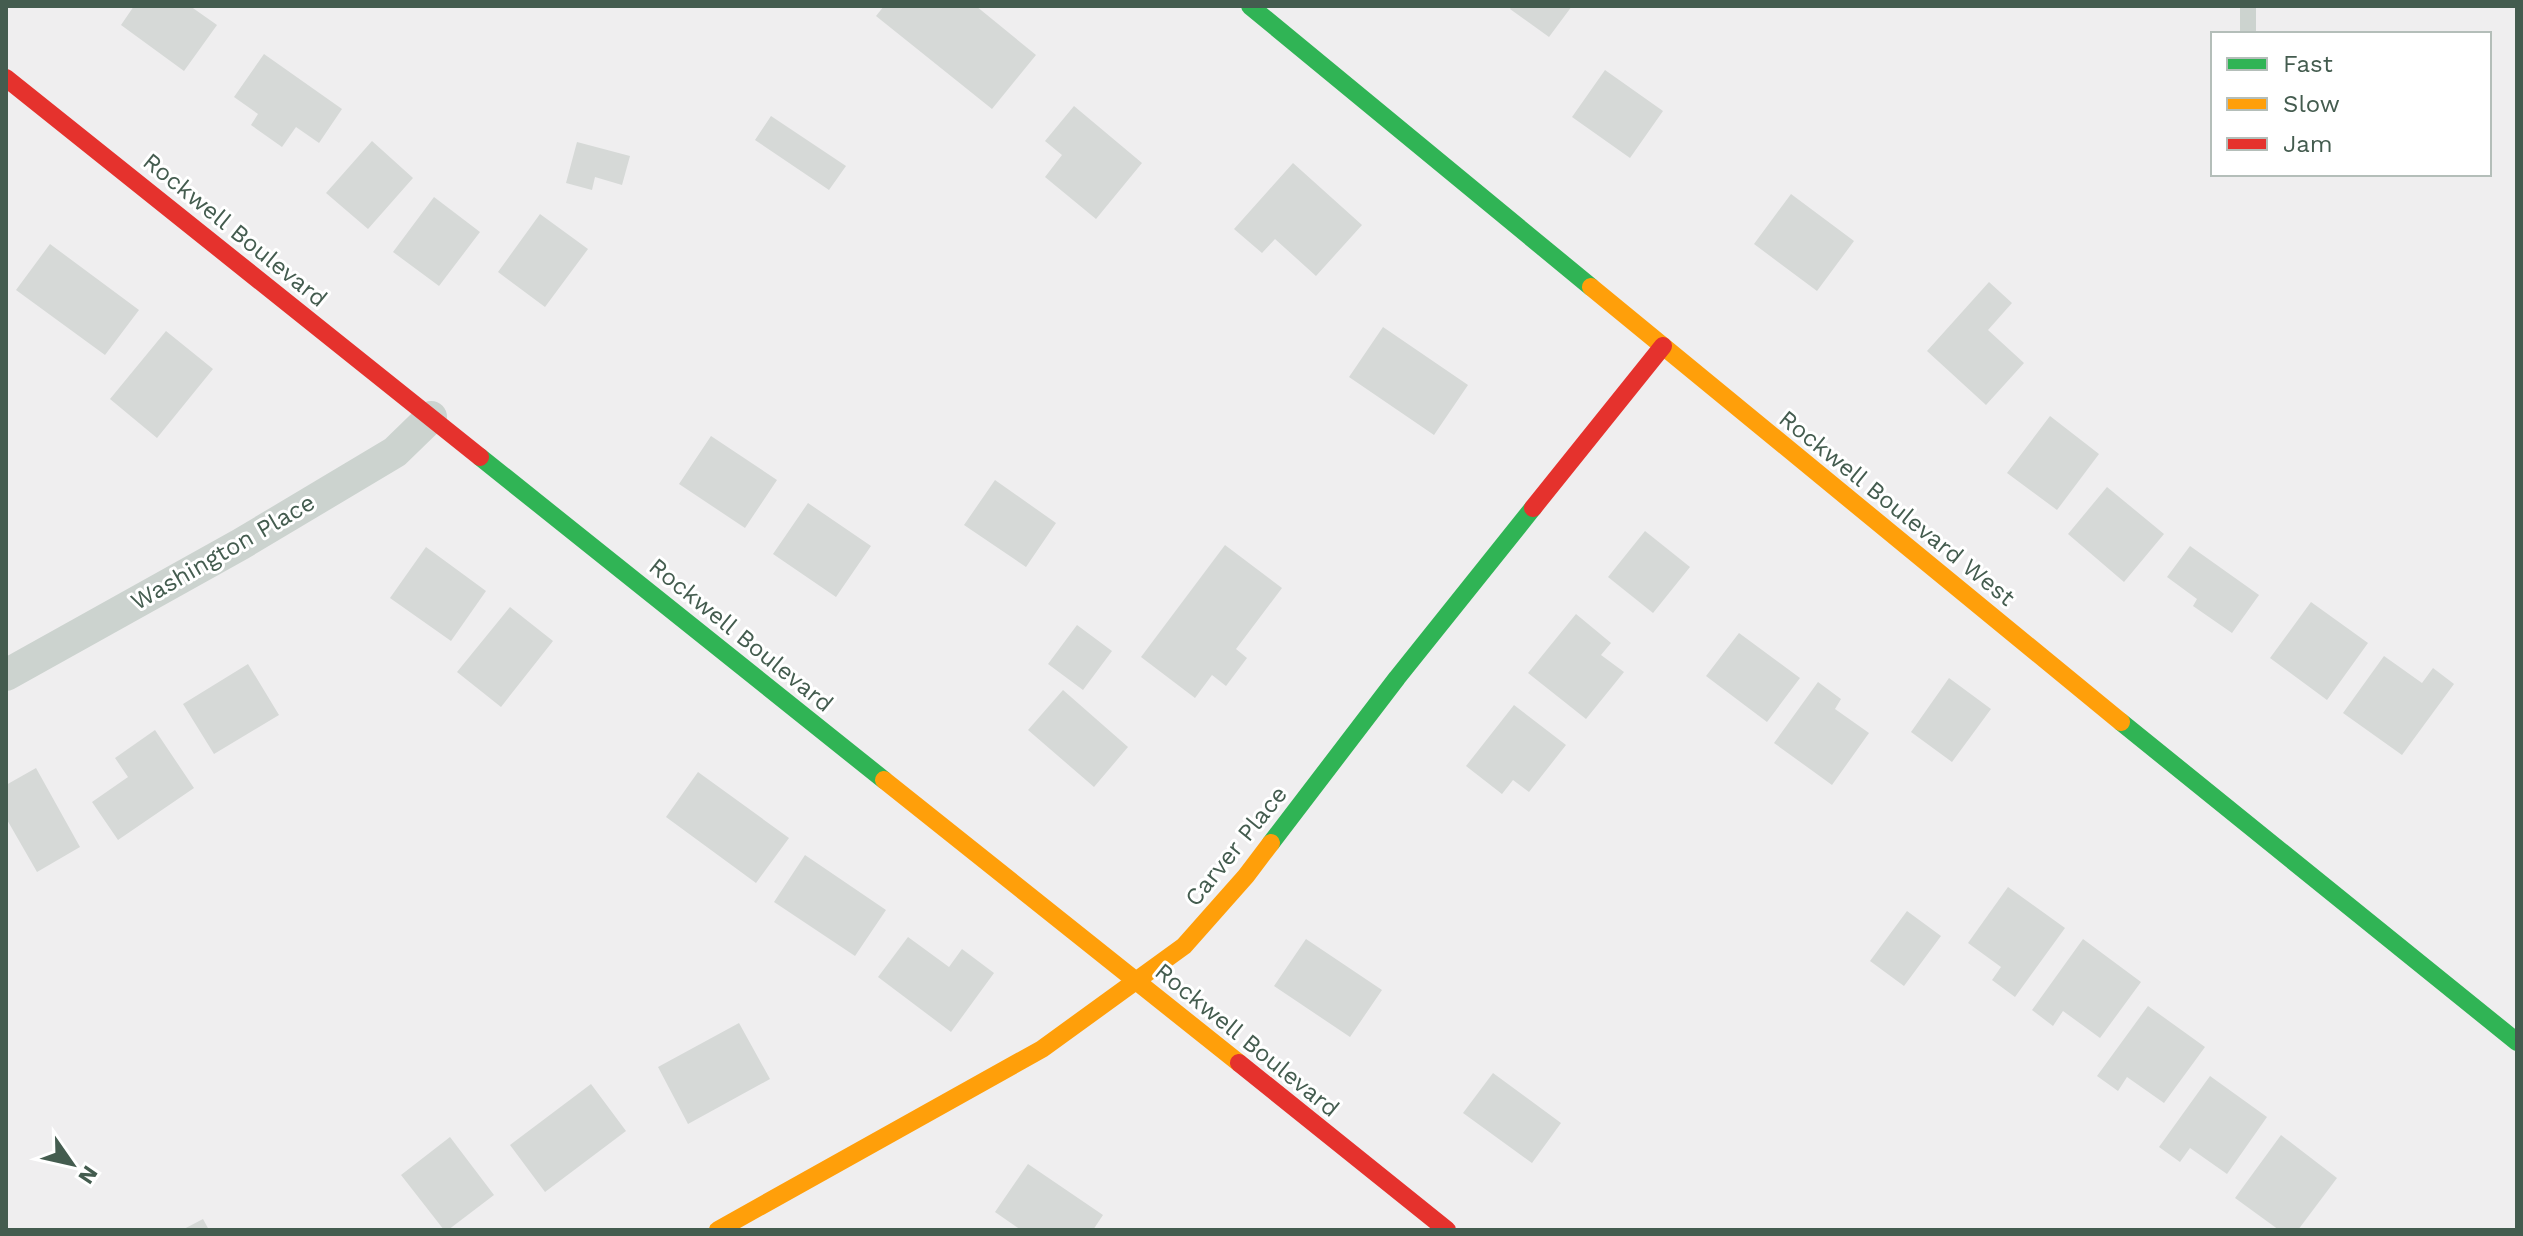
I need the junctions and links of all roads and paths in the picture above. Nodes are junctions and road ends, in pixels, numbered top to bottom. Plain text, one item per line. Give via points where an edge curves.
1 (1250, 6) edge
2 (2248, 6) edge
3 (2248, 32) edge
4 (6, 78) edge
5 (1663, 346) junction
6 (431, 417) junction
7 (6, 675) edge
8 (1135, 981) junction
9 (2517, 1042) edge
10 (718, 1230) edge
11 (1447, 1230) edge

1 - 5 street, Rockwell Boulevard West
2 - 3 lane
4 - 6 street, Rockwell Boulevard
5 - 8 street, Carver Place via 1246,876 1184,946
5 - 9 street, Rockwell Boulevard West
6 - 7 street, Washington Place via 395,452
6 - 8 street, Rockwell Boulevard
8 - 10 street, Carver Place via 1042,1049
8 - 11 street, Rockwell Boulevard

